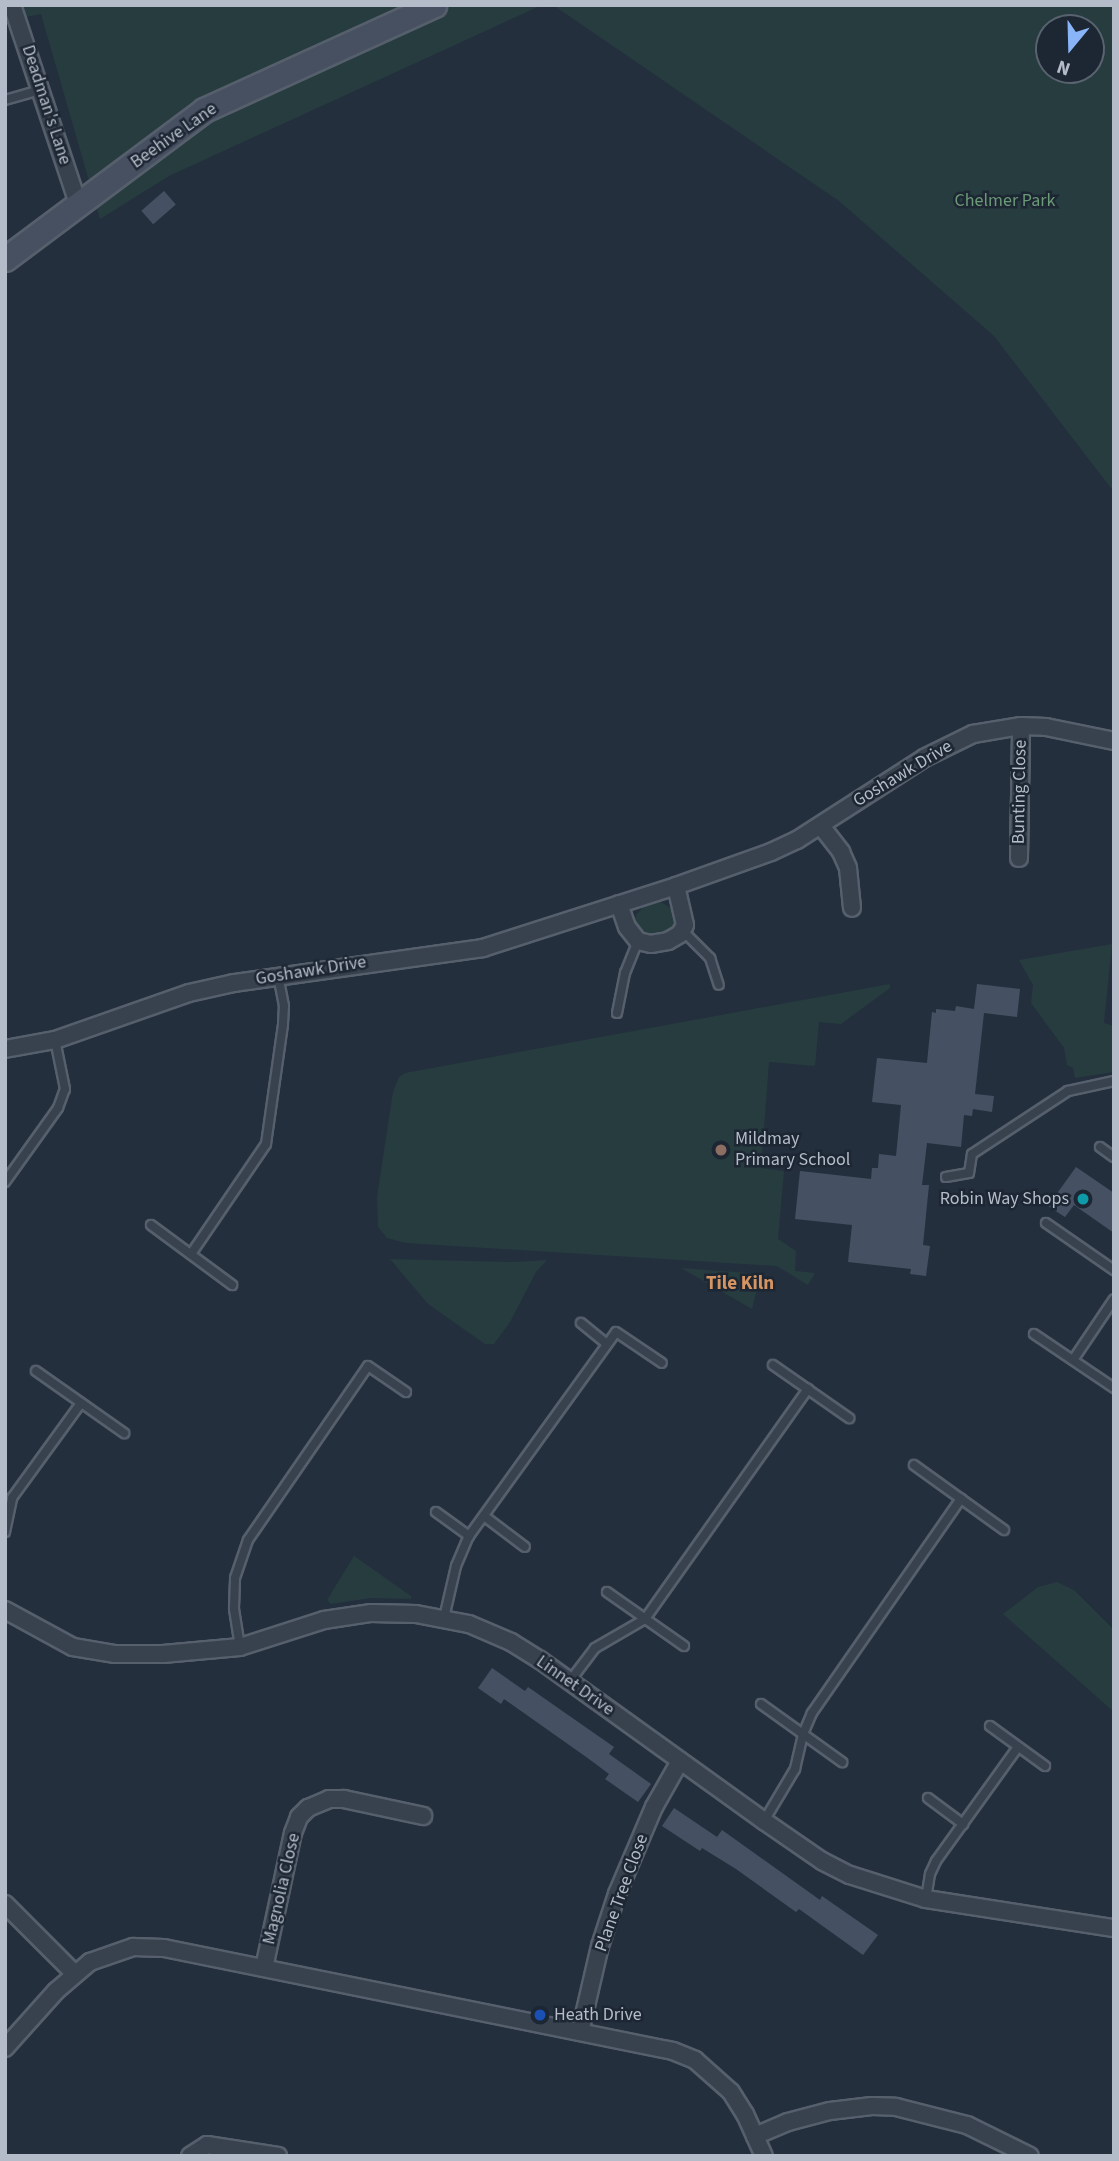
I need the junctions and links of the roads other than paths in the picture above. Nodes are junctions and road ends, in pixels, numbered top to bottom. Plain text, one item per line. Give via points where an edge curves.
1 (12, 5) edge
2 (434, 5) edge
3 (41, 90) junction
4 (5, 100) edge
5 (79, 206) junction
6 (5, 259) edge
7 (1021, 726) junction
8 (1114, 741) edge
9 (821, 826) junction
10 (1019, 859) dead end
11 (676, 886) junction
12 (619, 904) junction
13 (852, 908) dead end
14 (682, 930) junction
15 (638, 941) junction
16 (278, 976) junction
17 (719, 985) dead end
18 (617, 1013) dead end
19 (55, 1040) junction
20 (5, 1049) edge
21 (1114, 1081) edge
22 (1100, 1147) dead end
23 (1114, 1157) edge
24 (946, 1177) dead end
25 (5, 1182) edge
26 (1046, 1223) dead end
27 (151, 1225) dead end
28 (191, 1254) junction
29 (1114, 1269) edge
30 (232, 1284) dead end
31 (1114, 1299) edge
32 (581, 1323) dead end
33 (1034, 1334) dead end
34 (607, 1344) junction
35 (1073, 1360) junction
36 (662, 1363) dead end
37 (773, 1365) dead end
38 (36, 1371) dead end
39 (1114, 1388) edge
40 (808, 1389) junction
41 (406, 1392) dead end
42 (81, 1403) junction
43 (849, 1418) dead end
44 (124, 1433) dead end
45 (914, 1465) dead end
46 (9, 1496) edge
47 (961, 1499) junction
48 (436, 1513) dead end
49 (484, 1516) junction
50 (1004, 1530) dead end
51 (5, 1531) edge
52 (469, 1536) junction
53 (525, 1547) dead end
54 (607, 1592) dead end
55 (5, 1610) edge
56 (444, 1618) junction
57 (645, 1619) junction
58 (684, 1646) dead end
59 (240, 1647) junction
60 (570, 1681) junction
61 (761, 1704) dead end
62 (990, 1726) dead end
63 (803, 1734) junction
64 (1018, 1746) junction
65 (680, 1761) junction
66 (842, 1762) dead end
67 (1045, 1766) dead end
68 (928, 1798) dead end
69 (423, 1816) dead end
70 (764, 1821) junction
71 (963, 1824) junction
72 (926, 1899) junction
73 (5, 1904) edge
74 (1114, 1927) edge
75 (264, 1968) junction
76 (74, 1973) junction
77 (580, 2032) junction
78 (5, 2048) edge
79 (755, 2136) junction
80 (190, 2156) edge
81 (278, 2156) edge
82 (764, 2156) edge
83 (1030, 2156) edge

1 - 3 street, Deadman's Lane
2 - 5 main road, Beehive Lane via 204,110
3 - 4 lane
3 - 5 street, Deadman's Lane
5 - 6 main road, Beehive Lane
7 - 8 street, Goshawk Drive
7 - 9 street, Goshawk Drive via 973,734 947,746
7 - 10 street, Bunting Close
9 - 11 street, Goshawk Drive via 771,852
9 - 13 street via 848,868
11 - 12 street, Goshawk Drive
11 - 14 street via 684,911
12 - 15 street via 626,927
12 - 16 street, Goshawk Drive via 483,948
14 - 15 street via 668,941
14 - 17 lane via 710,958
15 - 18 lane
16 - 19 street, Goshawk Drive via 189,993
16 - 28 lane via 283,1024 266,1143
19 - 20 street, Goshawk Drive
19 - 25 lane via 65,1089 58,1108
21 - 24 lane via 1068,1091 972,1153 970,1173
22 - 23 lane
26 - 29 lane
27 - 28 lane
28 - 30 lane
31 - 35 lane
32 - 34 lane
33 - 35 lane
34 - 36 lane via 616,1332
34 - 49 lane
35 - 39 lane
37 - 40 lane
38 - 42 lane
40 - 43 lane
40 - 57 lane
41 - 59 lane via 368,1366 248,1540 235,1578
42 - 44 lane
42 - 46 lane
45 - 47 lane
46 - 51 lane
47 - 50 lane
47 - 63 lane via 812,1713
48 - 52 lane
49 - 52 lane
49 - 53 lane
52 - 56 lane via 456,1566
54 - 57 lane
55 - 59 street, Linnet Drive via 53,1639 95,1652 153,1654
56 - 59 street, Linnet Drive via 397,1613 343,1616
56 - 60 street, Linnet Drive via 511,1642
57 - 58 lane
57 - 60 lane via 595,1648
60 - 65 street, Linnet Drive
61 - 63 lane
62 - 64 lane
63 - 66 lane
63 - 70 lane via 795,1769
64 - 67 lane
64 - 71 lane
65 - 70 street, Linnet Drive
65 - 77 street, Plane Tree Close via 654,1807 617,1894
68 - 71 lane
69 - 75 street, Magnolia Close via 344,1799 329,1798 308,1808 293,1833
70 - 72 street, Linnet Drive via 850,1875
71 - 72 lane via 936,1861
72 - 74 street, Linnet Drive
73 - 76 street
75 - 76 street via 149,1946 110,1952
75 - 77 street
76 - 78 street
77 - 79 street via 673,2051 695,2060 730,2092
79 - 82 street
79 - 83 street via 830,2111 897,2107 967,2125
80 - 81 street via 207,2145

